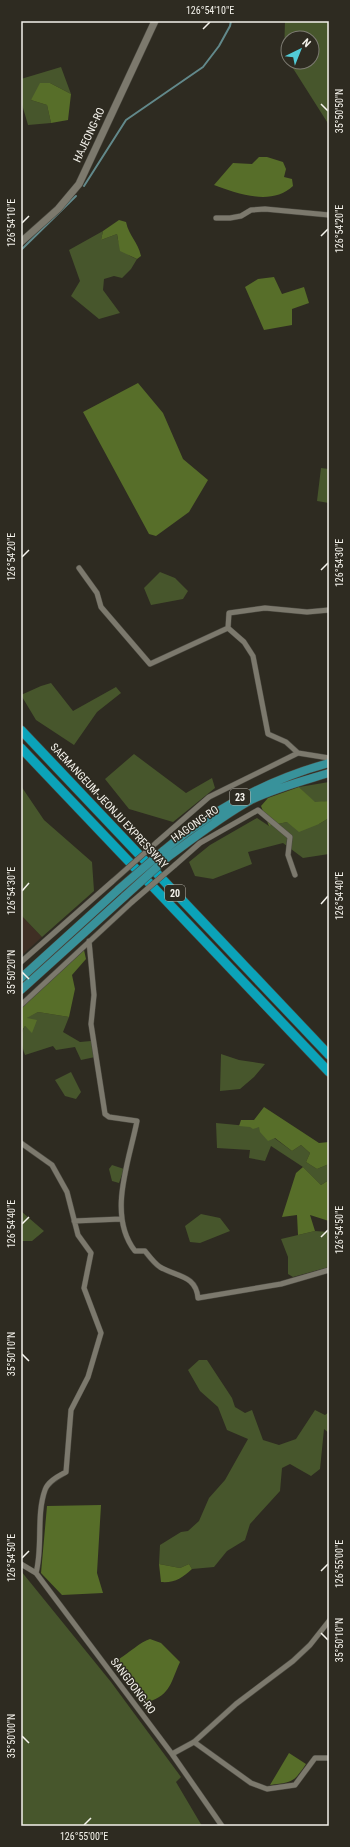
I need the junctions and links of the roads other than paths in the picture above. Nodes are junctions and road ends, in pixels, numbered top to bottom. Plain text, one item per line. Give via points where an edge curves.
1 (155, 21) edge
2 (329, 215) edge
3 (216, 218) dead end
4 (21, 242) edge
5 (79, 568) dead end
6 (329, 610) edge
7 (228, 628) junction
8 (21, 730) edge
9 (21, 748) edge
10 (298, 753) junction
11 (329, 758) edge
12 (329, 763) edge
13 (329, 773) edge
14 (165, 854) junction
15 (295, 875) dead end
16 (89, 942) junction
17 (21, 962) edge
18 (21, 978) edge
19 (21, 990) edge
20 (21, 1005) edge
21 (329, 1055) edge
22 (329, 1072) edge
23 (21, 1142) edge
24 (121, 1219) junction
25 (74, 1221) junction
26 (329, 1270) edge
27 (21, 1564) edge
28 (36, 1573) junction
29 (329, 1621) edge
30 (194, 1742) junction
31 (172, 1754) junction
32 (329, 1758) edge
33 (222, 1826) edge

1 - 4 street, HAJEONG-RO via 79,184 58,209
2 - 3 street via 265,209 251,210 241,216
5 - 7 street via 98,593 101,607 150,664
6 - 7 street via 307,612 265,608 229,613
7 - 10 street via 244,642 253,656 268,734 286,742
8 - 21 highway, SAEMANGEUM-JEONJU EXPRESSWAY / 20
9 - 22 highway, SAEMANGEUM-JEONJU EXPRESSWAY / 20
10 - 11 street
10 - 17 street, bridge via 209,797
12 - 14 main road, HAGONG-RO / 23 via 266,785 233,800 186,832
13 - 14 main road, HAGONG-RO / 23 via 252,800
14 - 18 main road, HAGONG-RO / 23, bridge via 119,889
14 - 19 main road, HAGONG-RO / 23, bridge via 125,896
15 - 16 street, bridge via 288,855 290,837 258,810 200,843
16 - 20 street
16 - 24 street via 94,995 91,1024 105,1114 109,1117 137,1121 122,1192
23 - 25 street via 52,1166 66,1192
24 - 25 street
24 - 26 street via 129,1243 135,1251 145,1251 158,1266 190,1279 197,1287 198,1298 280,1284
25 - 28 street via 78,1235 91,1253 84,1288 101,1333 88,1377 71,1410 66,1472 45,1489
27 - 28 street, SANGDONG-RO
28 - 31 street, SANGDONG-RO
29 - 30 street via 293,1661 236,1704
30 - 31 street
30 - 32 street via 251,1783 267,1789 295,1785 315,1758
31 - 33 street, SANGDONG-RO

